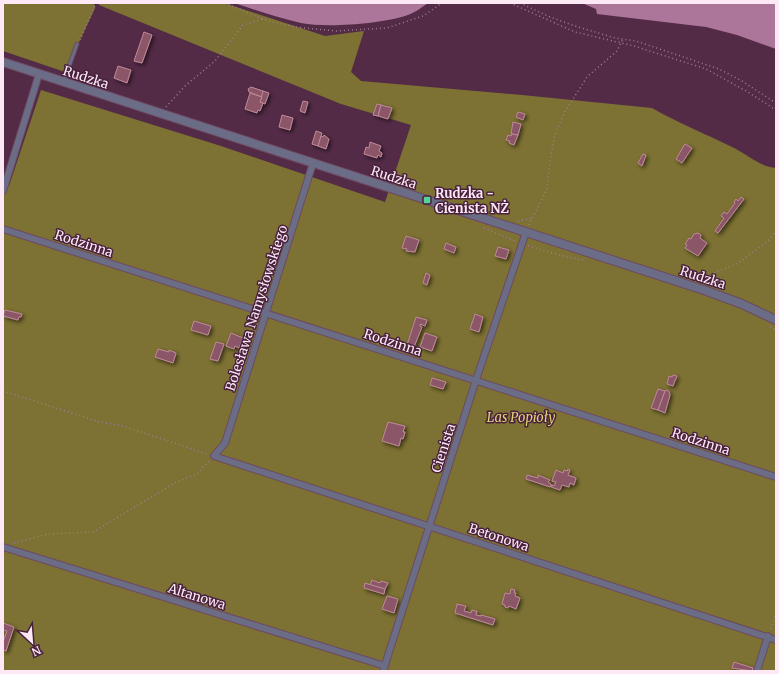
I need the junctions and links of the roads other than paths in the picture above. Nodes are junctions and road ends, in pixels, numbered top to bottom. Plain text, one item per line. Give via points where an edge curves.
1 (77, 44) road end
2 (3, 62) edge
3 (39, 74) junction
4 (64, 82) junction
5 (313, 163) junction
6 (3, 190) edge
7 (3, 229) edge
8 (526, 232) junction
9 (267, 313) junction
10 (776, 320) edge
11 (476, 380) junction
12 (214, 456) joint
13 (776, 477) edge
14 (429, 526) junction
15 (3, 547) edge
16 (768, 636) junction
17 (776, 640) edge
18 (384, 668) edge
19 (757, 671) edge

1 - 4 lane
2 - 3 street, Rudzka
3 - 4 street, Rudzka
3 - 6 street
4 - 5 street, Rudzka
5 - 8 street, Rudzka
5 - 9 street, Bolesława Namysłowskiego
7 - 9 street, Rodzinna
8 - 10 street, Rudzka via 707,291
8 - 11 street, Cienista
9 - 11 street, Rodzinna
9 - 12 street, Bolesława Namysłowskiego via 225,443
11 - 13 street, Rodzinna
11 - 14 street, Cienista
12 - 14 street, Betonowa
14 - 16 street, Betonowa
14 - 18 street, Cienista
15 - 18 street, Altanowa
16 - 17 street, Betonowa
16 - 19 street

